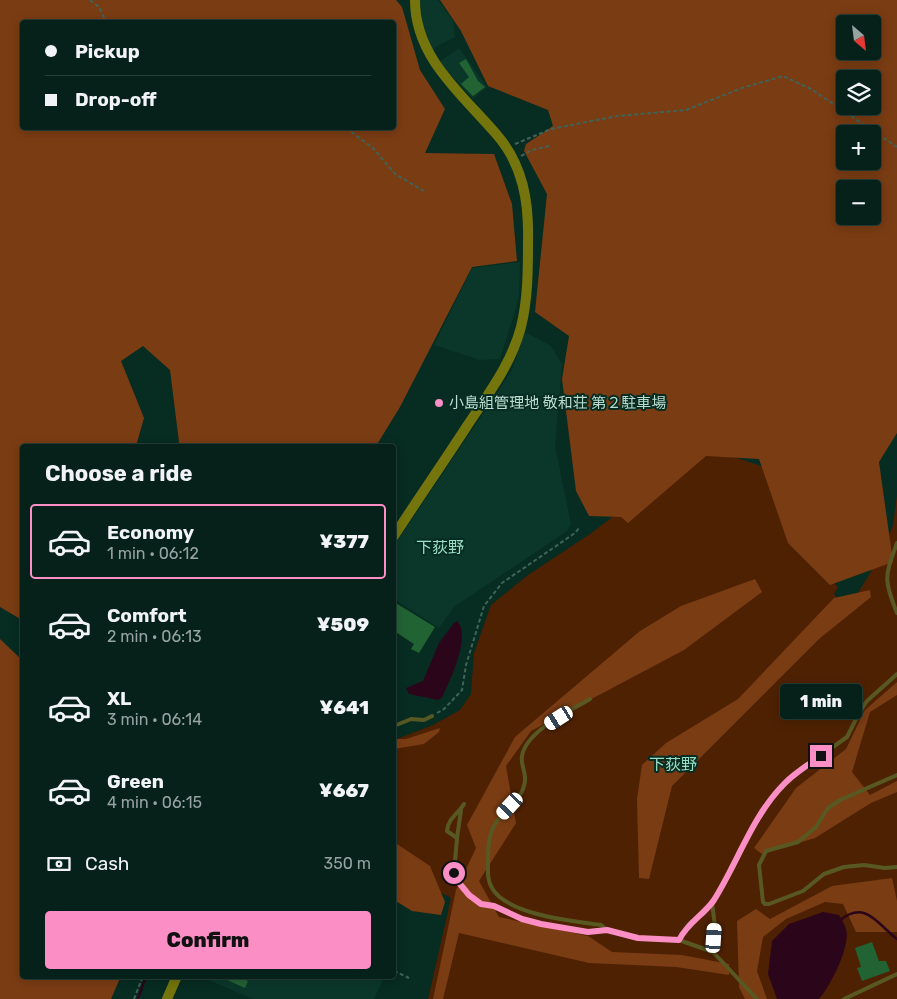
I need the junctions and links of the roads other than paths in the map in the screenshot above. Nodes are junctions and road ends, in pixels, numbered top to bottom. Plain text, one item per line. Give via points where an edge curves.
1 (415, 0) edge
2 (396, 533) edge
3 (897, 543) edge
4 (897, 613) edge
5 (897, 674) edge
6 (590, 699) dead end
7 (432, 716) road end
8 (396, 725) edge
9 (897, 775) edge
10 (457, 838) junction
11 (897, 867) edge
12 (712, 903) junction
13 (607, 930) junction
14 (679, 940) junction
15 (713, 952) junction
16 (897, 974) edge
17 (176, 979) edge
18 (167, 999) edge
19 (757, 999) edge
20 (844, 999) edge

1 - 2 street via 422,40 436,65 507,147 514,160 527,198 528,278 519,333 500,378
3 - 4 lane via 886,574 889,595
5 - 12 lane via 867,701 847,737 795,774 771,799
6 - 13 lane via 537,732 527,743 521,757 526,774 523,789 493,826 488,880 492,890 518,908 548,917 601,925
7 - 8 lane
9 - 11 lane via 828,808 816,827 798,842 766,851 759,865 763,902 769,904 803,891 824,874 844,867
10 - 10 lane via 447,831 447,827 463,806
10 - 13 lane via 455,878 481,904 541,924 588,932
12 - 14 lane via 688,925
12 - 15 lane via 715,926
13 - 14 lane via 638,938
14 - 15 lane
15 - 19 lane
16 - 20 lane
17 - 18 street

